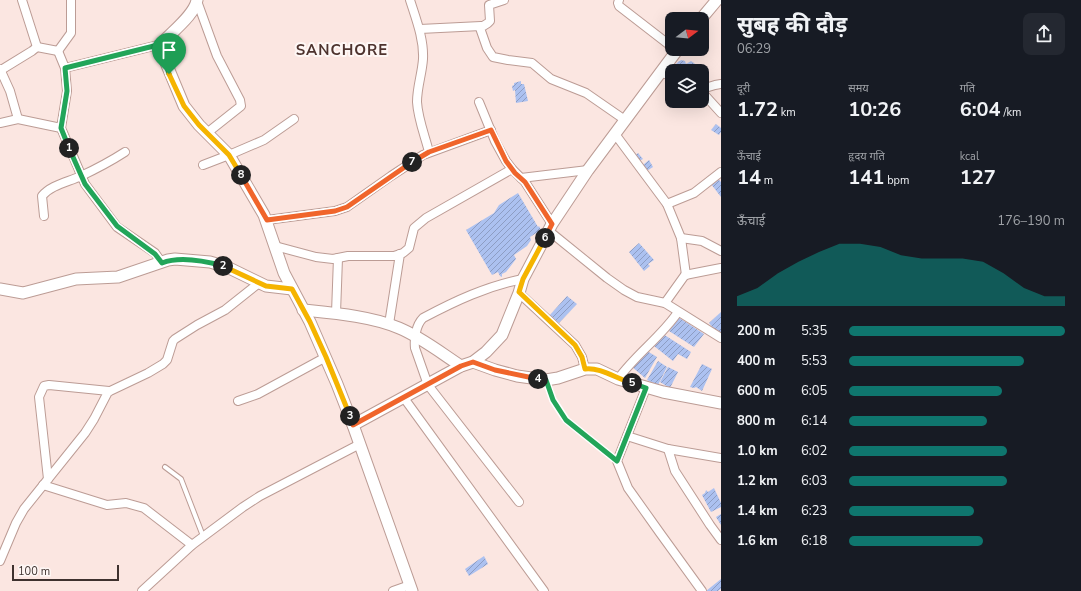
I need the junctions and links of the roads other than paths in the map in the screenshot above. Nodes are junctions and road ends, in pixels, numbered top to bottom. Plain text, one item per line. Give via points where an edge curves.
1 (22, 0) edge
2 (71, 0) edge
3 (197, 0) edge
4 (410, 0) edge
5 (504, 0) edge
6 (618, 0) edge
7 (707, 0) edge
8 (717, 0) edge
9 (488, 2) edge
10 (705, 12) edge
11 (707, 12) edge
12 (481, 26) junction
13 (420, 29) junction
14 (665, 41) edge
15 (162, 44) junction
16 (37, 47) junction
17 (58, 51) junction
18 (671, 56) edge
19 (65, 68) junction
20 (1, 69) edge
21 (661, 72) junction
22 (665, 74) edge
23 (721, 84) edge
24 (709, 87) edge
25 (709, 100) edge
26 (479, 102) dead end
27 (721, 113) edge
28 (18, 119) junction
29 (294, 119) dead end
30 (625, 120) junction
31 (0, 123) edge
32 (61, 128) junction
33 (491, 130) junction
34 (207, 133) junction
35 (615, 134) junction
36 (125, 152) dead end
37 (429, 152) junction
38 (229, 155) junction
39 (203, 165) dead end
40 (512, 169) junction
41 (588, 170) junction
42 (721, 172) edge
43 (81, 176) junction
44 (521, 178) junction
45 (667, 204) junction
46 (44, 216) dead end
47 (267, 220) junction
48 (550, 227) junction
49 (681, 238) junction
50 (275, 246) junction
51 (721, 251) edge
52 (400, 254) junction
53 (338, 258) junction
54 (162, 263) junction
55 (721, 268) edge
56 (686, 275) junction
57 (523, 279) junction
58 (259, 282) junction
59 (0, 289) edge
60 (292, 289) junction
61 (519, 292) junction
62 (665, 303) junction
63 (303, 310) junction
64 (678, 312) junction
65 (336, 313) junction
66 (389, 324) junction
67 (415, 336) junction
68 (721, 338) edge
69 (326, 357) junction
70 (473, 362) junction
71 (461, 366) junction
72 (585, 369) junction
73 (618, 379) junction
74 (546, 380) junction
75 (428, 384) junction
76 (646, 388) junction
77 (109, 391) junction
78 (404, 398) junction
79 (238, 401) dead end
80 (721, 403) edge
81 (353, 425) junction
82 (627, 436) junction
83 (360, 444) junction
84 (668, 449) junction
85 (721, 458) edge
86 (617, 461) junction
87 (165, 467) dead end
88 (45, 482) junction
89 (519, 502) dead end
90 (203, 536) junction
91 (721, 540) edge
92 (192, 545) junction
93 (0, 561) edge
94 (411, 588) edge
95 (142, 591) edge
96 (393, 591) edge
97 (544, 591) edge
98 (702, 591) edge

1 - 16 street
2 - 17 street via 71,33
3 - 15 street via 184,22
3 - 34 street via 217,56 240,100 240,106
4 - 13 street
5 - 9 street
6 - 14 street via 620,6
7 - 10 street
8 - 11 street
9 - 12 street via 490,21
12 - 13 street
12 - 30 street via 484,43 493,57 532,63 551,79 586,93
13 - 37 street via 423,55 417,92 418,109
15 - 19 street
15 - 34 street via 164,58 184,106
16 - 17 street
16 - 20 street
17 - 19 street
18 - 21 street
19 - 32 street via 67,91
20 - 28 street
21 - 22 street
21 - 30 street
23 - 24 street
25 - 27 street
26 - 33 street
28 - 31 street
28 - 32 street
29 - 38 street via 268,138
30 - 35 street
32 - 43 street
33 - 37 street
33 - 40 street
34 - 38 street
35 - 41 street
35 - 45 street
36 - 43 street
37 - 47 street via 347,207 335,211
38 - 39 street
38 - 47 street
40 - 44 street
40 - 52 street via 426,218 414,228 410,248
41 - 44 street
41 - 48 street
42 - 45 street via 694,193
43 - 46 street via 47,190 42,196
43 - 54 street via 117,226 155,254
44 - 48 street
45 - 49 street
47 - 50 street
48 - 57 street
48 - 62 street via 624,290 637,297
49 - 51 street via 702,242
49 - 56 street
50 - 53 street via 316,257
50 - 60 street
52 - 53 street
52 - 66 street
53 - 65 street
54 - 58 street via 175,259 210,262
54 - 59 street via 118,277 76,279 24,292
55 - 56 street
56 - 62 street
57 - 61 street
57 - 67 street via 475,293 423,318 418,324
58 - 60 street via 269,287
58 - 77 street via 225,310 175,339 163,364
60 - 63 street
61 - 70 street via 502,335 492,348
61 - 72 street via 575,345
62 - 64 street
63 - 65 street
63 - 69 street
64 - 68 street
64 - 73 street
65 - 66 street
66 - 67 street
67 - 71 street
67 - 75 street via 415,348
69 - 79 street via 258,394
69 - 81 street
70 - 71 street
70 - 74 street via 510,374
71 - 75 street
72 - 73 street via 597,369
72 - 74 street
73 - 76 street
74 - 86 lane via 553,400 566,420
75 - 78 street
75 - 89 street
76 - 80 street
76 - 82 street
77 - 88 street via 91,424
77 - 88 street via 44,386 39,398
78 - 81 street
78 - 97 street
81 - 83 street
82 - 84 street
82 - 86 street
83 - 90 street via 251,501
83 - 94 street
84 - 85 street
84 - 91 street via 675,470
86 - 98 street via 628,488
87 - 90 lane via 181,479
88 - 92 street via 107,505 126,503 144,508
88 - 93 street via 19,516
90 - 92 street
92 - 95 street
94 - 96 street

